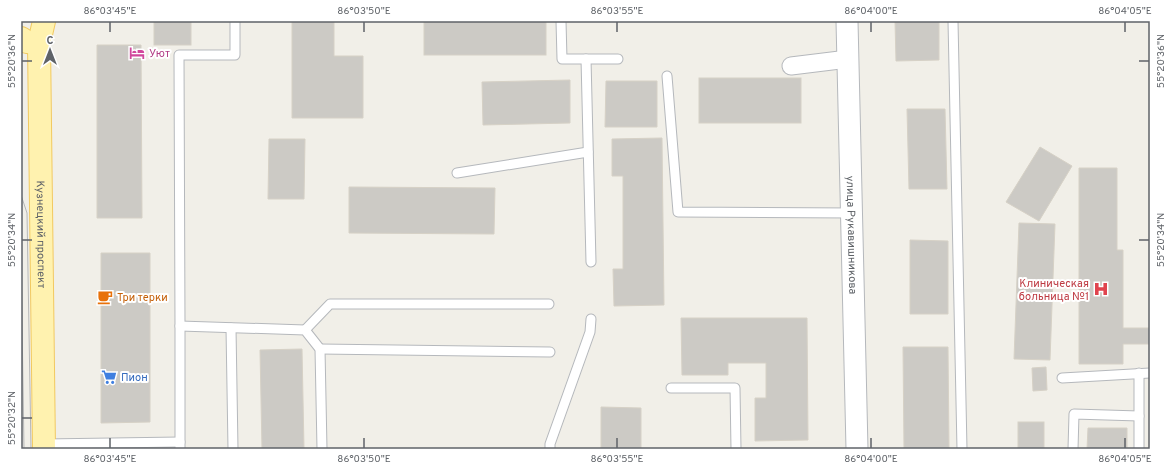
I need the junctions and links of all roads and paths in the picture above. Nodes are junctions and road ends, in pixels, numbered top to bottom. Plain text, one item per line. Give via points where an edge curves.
1 (44, 21) edge
2 (235, 21) edge
3 (561, 21) edge
4 (847, 21) edge
5 (953, 21) edge
6 (30, 41) edge
7 (586, 59) junction
8 (618, 59) dead end
9 (848, 59) junction
10 (791, 66) dead end
11 (667, 76) dead end
12 (588, 152) junction
13 (457, 172) dead end
14 (852, 213) junction
15 (591, 262) dead end
16 (549, 304) dead end
17 (591, 319) dead end
18 (180, 326) junction
19 (231, 328) junction
20 (305, 330) junction
21 (320, 349) junction
22 (550, 352) dead end
23 (1139, 373) junction
24 (1150, 373) edge
25 (1062, 378) dead end
26 (671, 388) dead end
27 (1139, 416) junction
28 (180, 445) edge
29 (44, 447) edge
30 (233, 449) edge
31 (322, 449) edge
32 (550, 449) edge
33 (736, 449) edge
34 (857, 449) edge
35 (962, 449) edge
36 (1073, 449) edge
37 (1139, 449) edge

1 - 6 main road, Кузнецкий проспект
2 - 18 lane via 235,56 179,55
3 - 7 lane via 562,59
4 - 9 street, улица Рукавишникова
5 - 35 lane
6 - 29 main road, Кузнецкий проспект
7 - 8 lane
7 - 12 lane
9 - 10 street
9 - 14 street, улица Рукавишникова
11 - 14 lane via 678,212
12 - 13 lane
12 - 15 lane
14 - 34 street, улица Рукавишникова
16 - 20 lane via 330,304
17 - 32 lane via 590,332
18 - 19 lane
18 - 28 lane
19 - 20 lane
19 - 30 lane
20 - 21 lane
21 - 22 lane
21 - 31 lane
23 - 24 lane
23 - 25 lane
23 - 27 lane
26 - 33 lane via 735,388
27 - 36 lane via 1074,414
27 - 37 lane
28 - 29 lane

